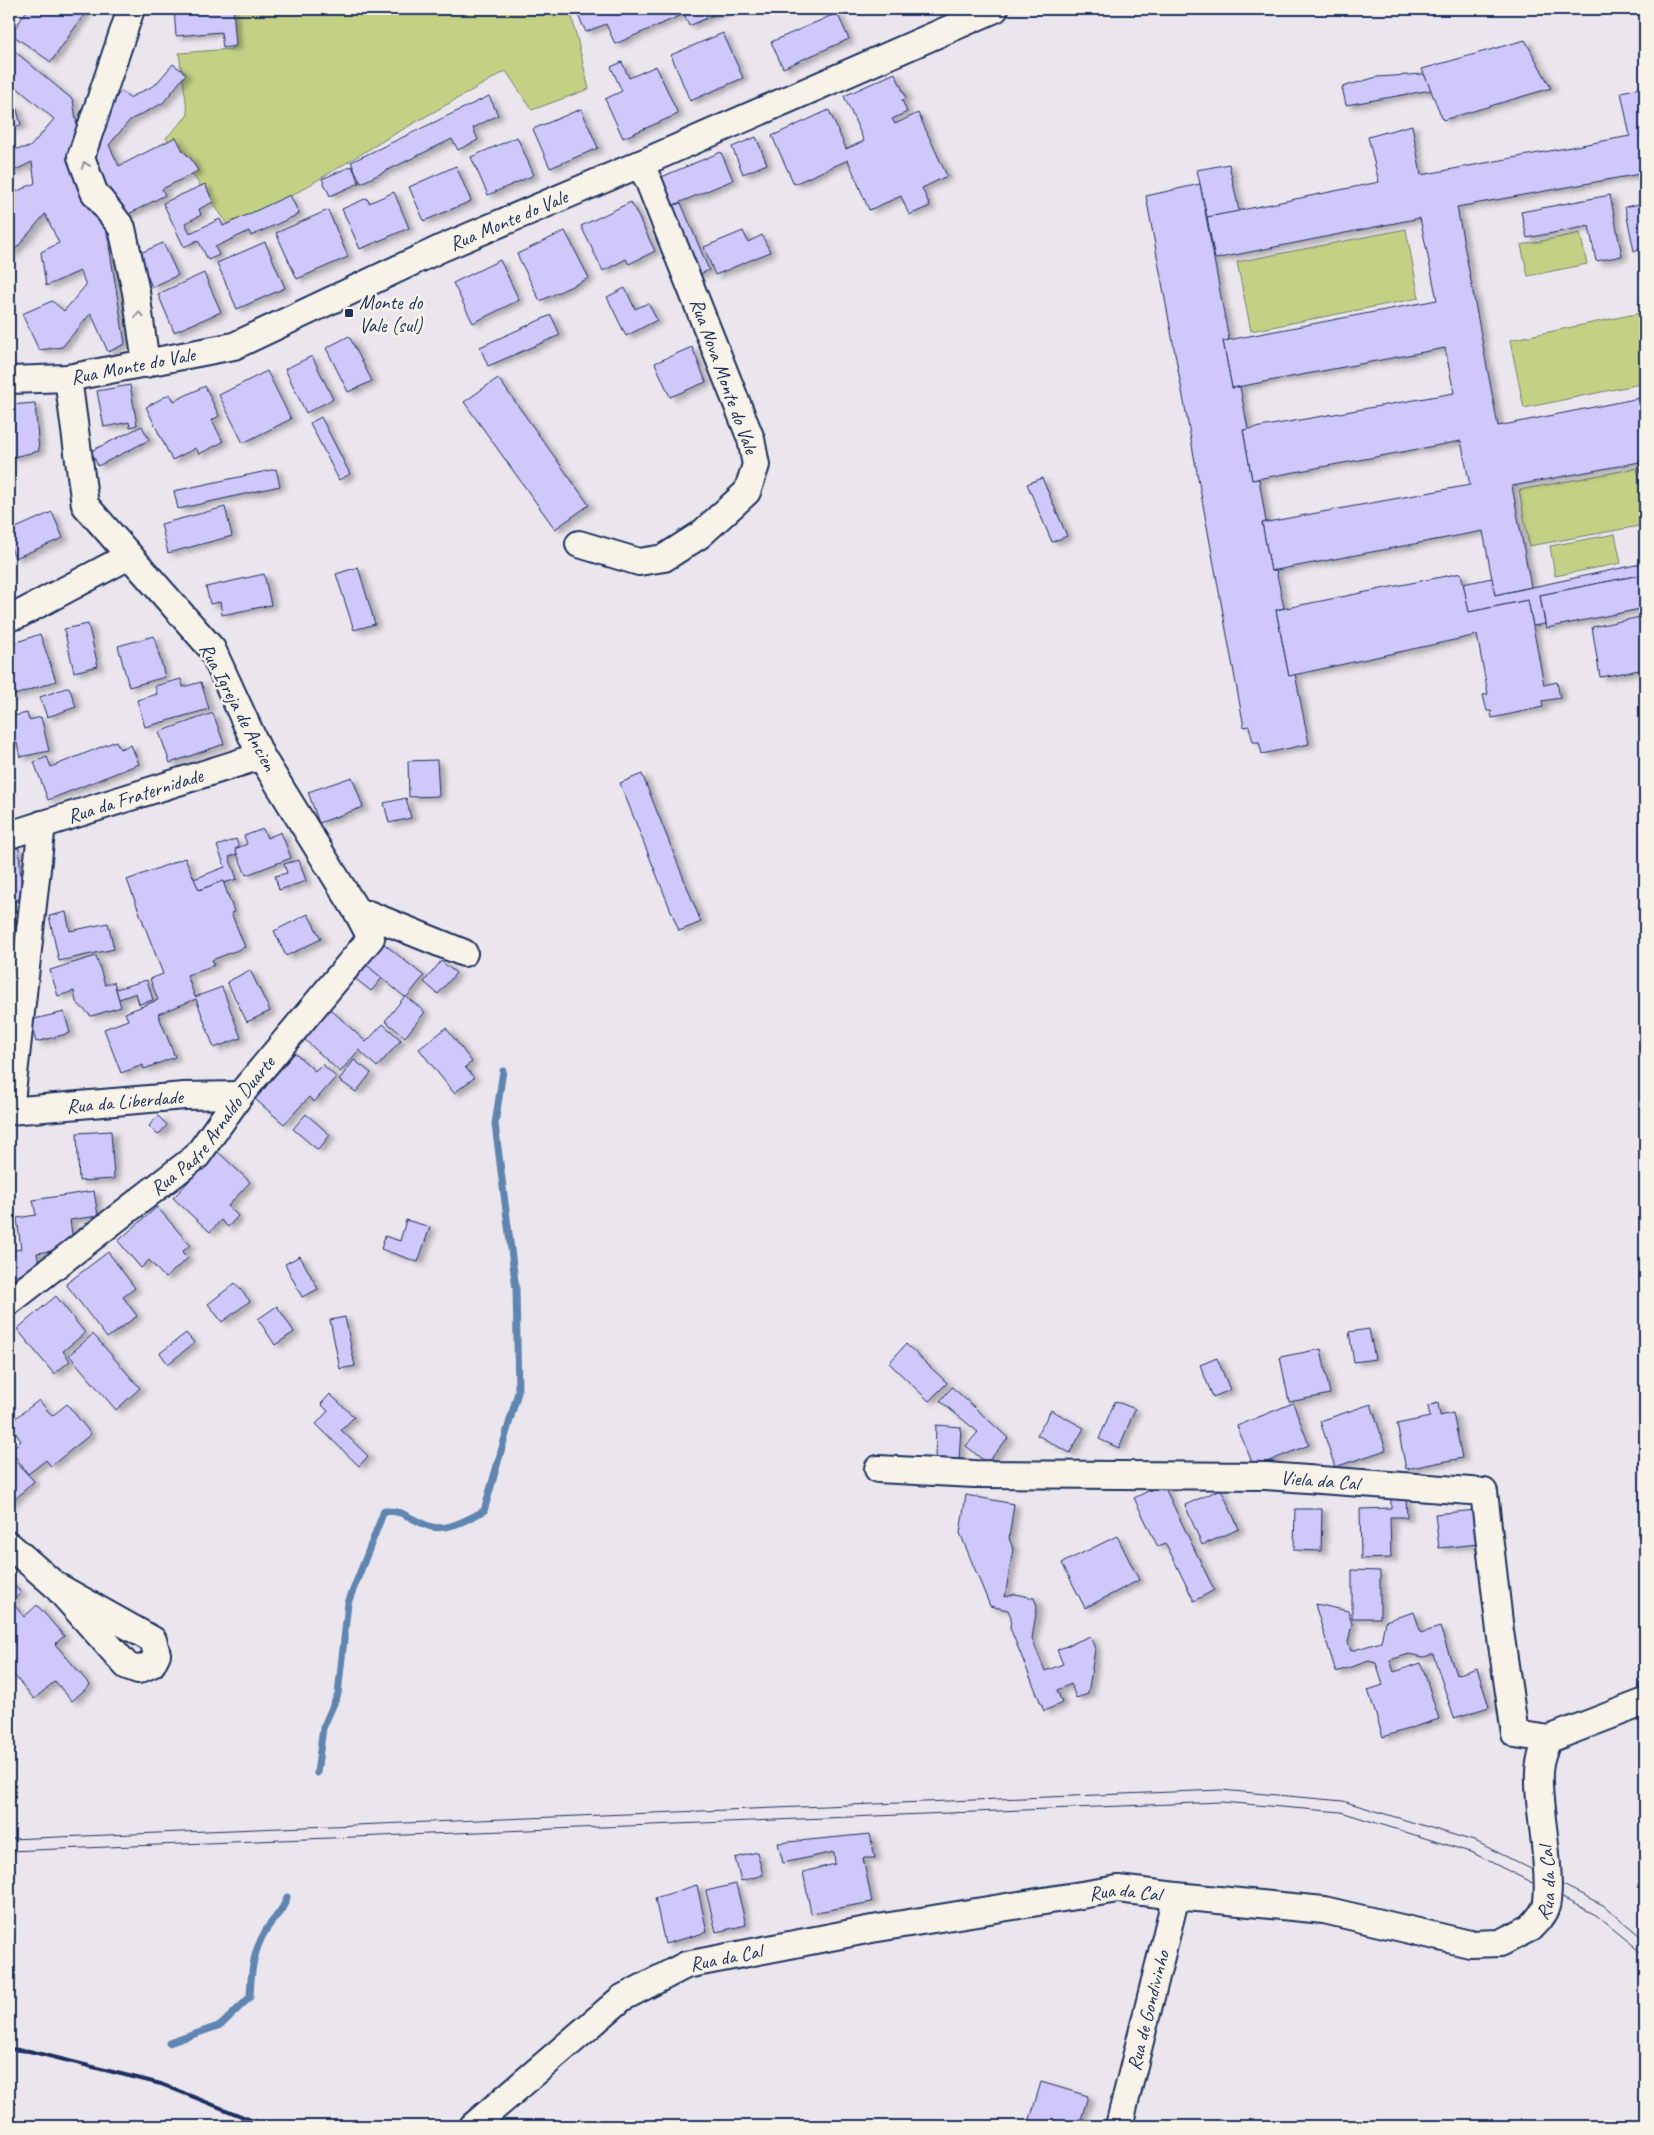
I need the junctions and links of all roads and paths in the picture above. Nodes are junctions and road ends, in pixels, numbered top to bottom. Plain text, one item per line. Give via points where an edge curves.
1 (131, 9) edge
2 (995, 9) edge
3 (640, 164) junction
4 (146, 364) junction
5 (68, 378) junction
6 (9, 380) edge
7 (579, 544) dead end
8 (129, 556) junction
9 (9, 617) edge
10 (262, 756) junction
11 (42, 824) junction
12 (9, 835) edge
13 (359, 914) junction
14 (464, 953) dead end
15 (240, 1095) junction
16 (9, 1110) edge
17 (9, 1302) edge
18 (878, 1469) dead end
19 (9, 1545) edge
20 (55, 1585) dead end
21 (1645, 1702) edge
22 (1549, 1739) junction
23 (1176, 1896) junction
24 (473, 2126) edge
25 (1119, 2126) edge

4 -> 1 street via 136,292 122,228 94,192 82,157
2 - 3 street, Rua Monte do Vale
3 - 4 street, Rua Monte do Vale via 442,248 234,346
3 - 7 street, Rua Nova Monte do Vale via 751,439 756,465 747,492 700,535 664,558 638,562
4 - 5 street, Rua Monte do Vale
5 - 6 street, Rua Monte do Vale
5 - 8 street, Rua Igreja de Ancien via 85,505
8 - 9 street
8 - 10 street, Rua Igreja de Ancien via 212,649
10 - 11 street, Rua da Fraternidade
10 - 13 street, Rua Igreja de Ancien
11 - 12 street, Rua da Fraternidade
11 - 16 street
13 - 14 street via 368,914
13 - 15 street, Rua Padre Arnaldo Duarte via 371,938
15 - 16 street, Rua da Liberdade via 184,1096
15 - 17 street, Rua Padre Arnaldo Duarte via 197,1156
18 - 22 street, Viela da Cal via 974,1474 1266,1476 1484,1492 1515,1734
19 - 20 street
21 - 22 street
22 - 23 street, Rua da Cal, bridge via 1538,1764 1548,1886 1546,1906 1530,1928 1500,1944 1470,1944 1324,1910
23 - 24 street, Rua da Cal via 1118,1889 872,1929 686,1965 622,1998
23 - 25 street, Rua de Gondivinho

